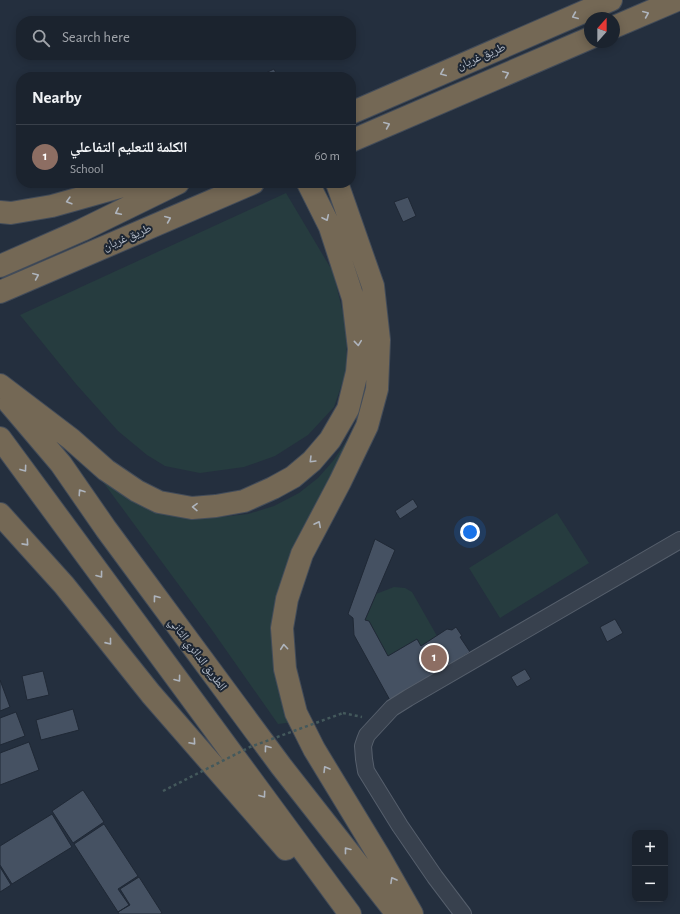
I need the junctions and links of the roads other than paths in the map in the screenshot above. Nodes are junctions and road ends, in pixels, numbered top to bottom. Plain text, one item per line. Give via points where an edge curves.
1 (611, 0) edge
2 (677, 0) edge
3 (620, 24) edge
4 (584, 41) edge
5 (356, 111) edge
6 (356, 139) edge
7 (116, 188) edge
8 (168, 188) edge
9 (242, 188) edge
10 (310, 188) edge
11 (339, 188) edge
12 (0, 212) edge
13 (0, 266) edge
14 (0, 292) edge
15 (0, 385) edge
16 (0, 392) edge
17 (0, 438) edge
18 (0, 514) edge
19 (680, 540) edge
20 (346, 914) edge
21 (350, 914) edge
22 (397, 914) edge
23 (412, 914) edge
24 (462, 914) edge

1 -> 5 highway, طريق غريان
3 -> 2 highway
6 -> 4 highway
7 -> 12 highway via 52,206
8 -> 13 highway, طريق غريان
14 -> 9 highway, طريق غريان
10 -> 15 highway via 330,227 353,298 359,349 357,372 348,409 330,440 312,461 293,477 244,501 192,508 159,502 106,470 71,439
23 -> 11 highway via 314,749 296,714 285,669 282,628 286,599 302,554 367,426 377,389 379,340 373,286
22 -> 16 highway, الطريق الدائري الثاني via 276,759 61,464
17 -> 21 highway
18 -> 20 highway via 64,585 156,699
19 - 24 street via 392,708 365,740 363,746 366,771 400,826

